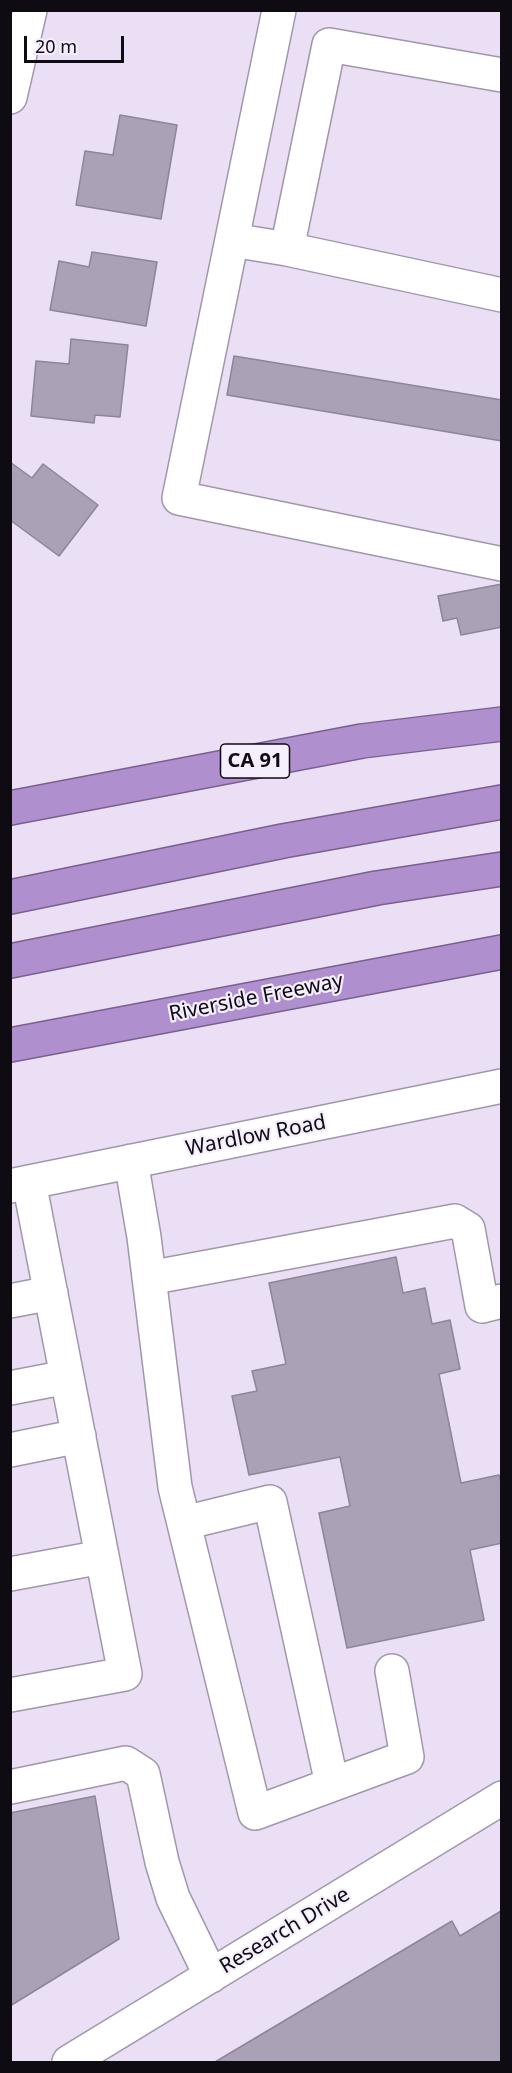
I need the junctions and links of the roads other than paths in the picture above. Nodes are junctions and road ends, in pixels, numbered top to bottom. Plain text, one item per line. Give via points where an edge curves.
1 (30, 10) edge
2 (279, 10) edge
3 (501, 75) edge
4 (10, 97) edge
5 (232, 240) junction
6 (287, 249) junction
7 (501, 295) edge
8 (501, 564) edge
9 (501, 724) edge
10 (501, 802) edge
11 (10, 808) edge
12 (501, 869) edge
13 (10, 897) edge
14 (501, 952) edge
15 (10, 961) edge
16 (10, 1045) edge
17 (501, 1086) edge
18 (131, 1161) junction
19 (20, 1184) edge
20 (149, 1278) junction
21 (51, 1293) junction
22 (10, 1301) edge
23 (501, 1301) edge
24 (67, 1377) junction
25 (10, 1388) edge
26 (79, 1436) junction
27 (10, 1450) edge
28 (184, 1523) junction
29 (102, 1557) junction
30 (10, 1574) edge
31 (392, 1671) dead end
32 (10, 1695) edge
33 (332, 1784) junction
34 (10, 1787) edge
35 (501, 1798) edge
36 (212, 1976) junction
37 (77, 2060) edge

1 - 4 street
2 - 5 street
3 - 6 street via 329,45
5 - 6 street
5 - 8 street via 179,498
6 - 7 street
9 - 11 highway, CA 91 via 362,741
10 - 13 highway via 283,841
12 - 15 highway via 376,888
14 - 16 highway, Riverside Freeway
17 - 18 street, Wardlow Road
18 - 19 street, Wardlow Road
18 - 20 street
19 - 21 street
20 - 23 street via 455,1221 468,1229 482,1306
20 - 28 street via 175,1486
21 - 22 street
21 - 24 street
24 - 25 street
24 - 26 street
26 - 27 street
26 - 29 street
28 - 33 street via 270,1502
28 - 33 street via 255,1813
29 - 30 street
29 - 32 street via 125,1674
31 - 33 street via 407,1756
34 - 36 street via 126,1763 143,1774 173,1898
35 - 36 street, Research Drive
36 - 37 street, Research Drive

